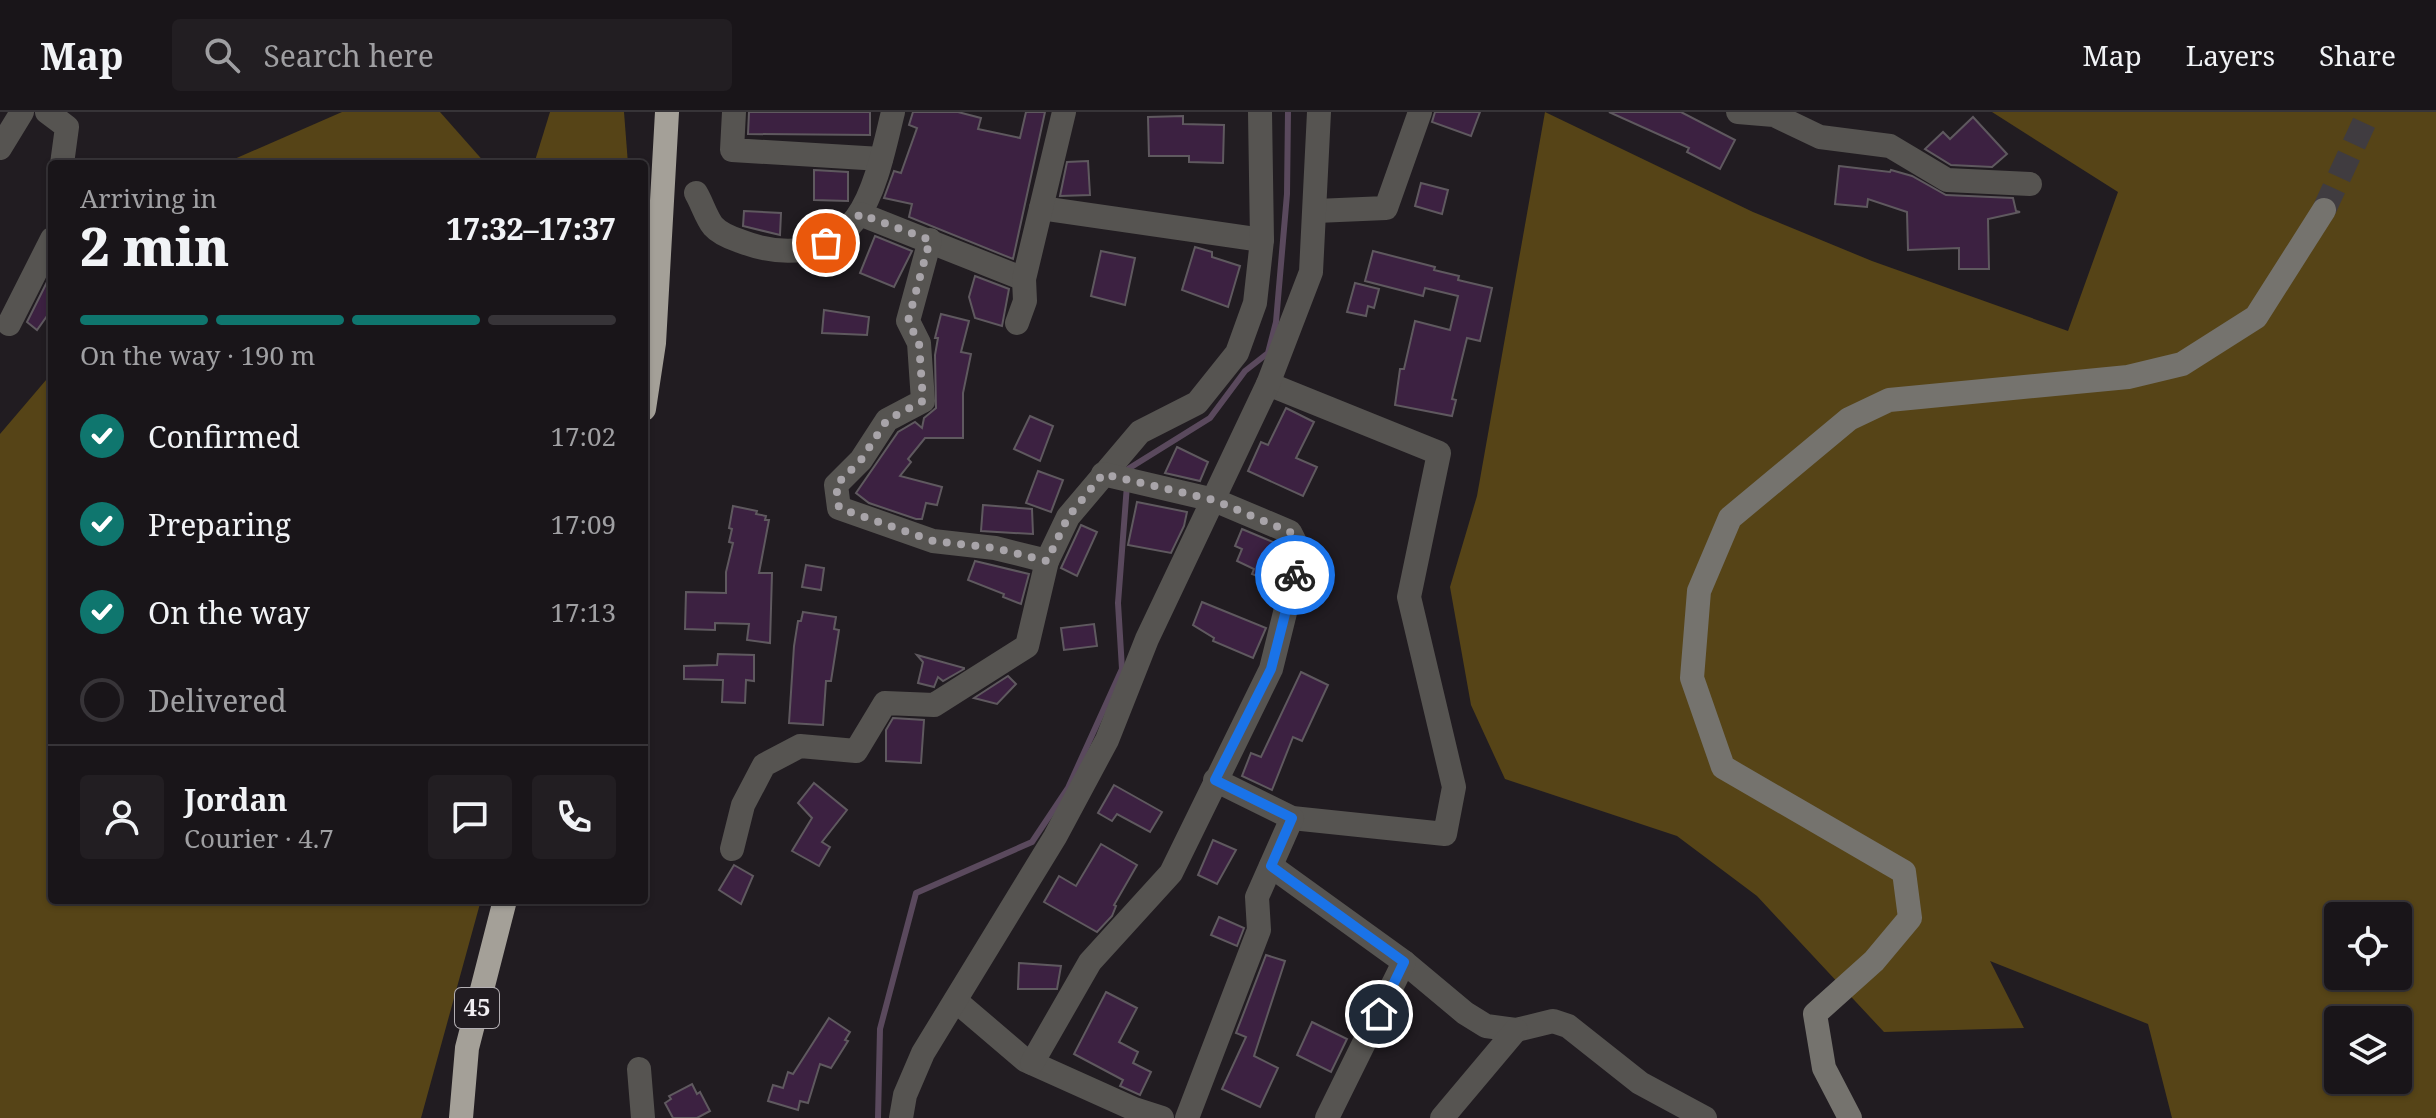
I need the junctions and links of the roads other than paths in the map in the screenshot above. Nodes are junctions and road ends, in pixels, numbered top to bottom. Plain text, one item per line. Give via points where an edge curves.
1 (22, 112) edge
2 (47, 112) edge
3 (667, 112) edge
4 (734, 112) edge
5 (893, 112) edge
6 (1064, 112) edge
7 (1260, 112) edge
8 (1319, 112) edge
9 (1420, 112) edge
10 (1738, 112) edge
11 (0, 148) edge
12 (881, 159) junction
13 (63, 160) edge
14 (2030, 184) dead end
15 (696, 193) dead end
16 (1041, 208) junction
17 (2324, 210) tunnel mouth
18 (1316, 211) junction
19 (860, 214) junction
20 (930, 240) junction
21 (1262, 240) junction
22 (48, 247) edge
23 (1024, 279) junction
24 (1017, 323) dead end
25 (9, 324) dead end
26 (648, 383) edge
27 (1268, 384) junction
28 (1118, 477) junction
29 (1214, 500) junction
30 (1047, 561) junction
31 (1215, 780) junction
32 (1292, 818) junction
33 (732, 849) dead end
34 (1271, 866) junction
35 (504, 904) edge
36 (1404, 962) junction
37 (956, 1001) junction
38 (1516, 1030) junction
39 (1032, 1063) junction
40 (639, 1069) dead end
41 (461, 1118) edge
42 (643, 1118) edge
43 (901, 1118) edge
44 (1162, 1118) edge
45 (1187, 1118) edge
46 (1327, 1118) edge
47 (1442, 1118) edge
48 (1705, 1118) edge
49 (1850, 1118) edge

1 - 11 street
2 - 13 street via 67,127
3 - 26 highway
4 - 12 street via 732,150
5 - 12 street
6 - 16 street
7 - 21 street
8 - 18 street
9 - 18 street via 1386,208
10 - 14 street via 1774,115 1820,137 1890,146 1947,180
12 - 19 street
15 - 19 street via 713,226 766,251 796,252 826,243 844,233
16 - 21 street
16 - 23 street
17 - 49 street via 2256,317 2182,364 2128,377 1889,400 1849,419 1730,518 1699,591 1692,678 1723,767 1904,872 1910,918 1874,961 1815,1014 1824,1068
18 - 27 street via 1311,272
19 - 20 street
20 - 23 street
20 - 30 street via 908,321 919,343 923,401 887,420 861,460 836,485 839,508 933,541
21 - 28 street via 1255,303 1237,353 1197,403 1140,432
22 - 25 street
23 - 24 street via 1025,301
27 - 29 street
27 - 32 street via 1439,453 1409,597 1454,787 1445,834
28 - 29 street
28 - 30 street via 1068,517
29 - 31 street via 1290,532 1300,552 1271,669
29 - 37 street via 1147,639 1107,740
30 - 33 street via 1027,646 934,705 885,703 856,751 800,746 764,765 743,805
31 - 32 street
31 - 39 street via 1171,873 1090,962
32 - 34 street
34 - 36 street
34 - 45 street via 1257,897 1259,930
35 - 41 highway, 45 via 467,1048
36 - 38 street via 1486,1026
36 - 46 street
37 - 39 street
37 - 43 street via 923,1053
38 - 47 street
38 - 48 street via 1543,1021 1568,1026 1640,1083
39 - 44 street
40 - 42 street

